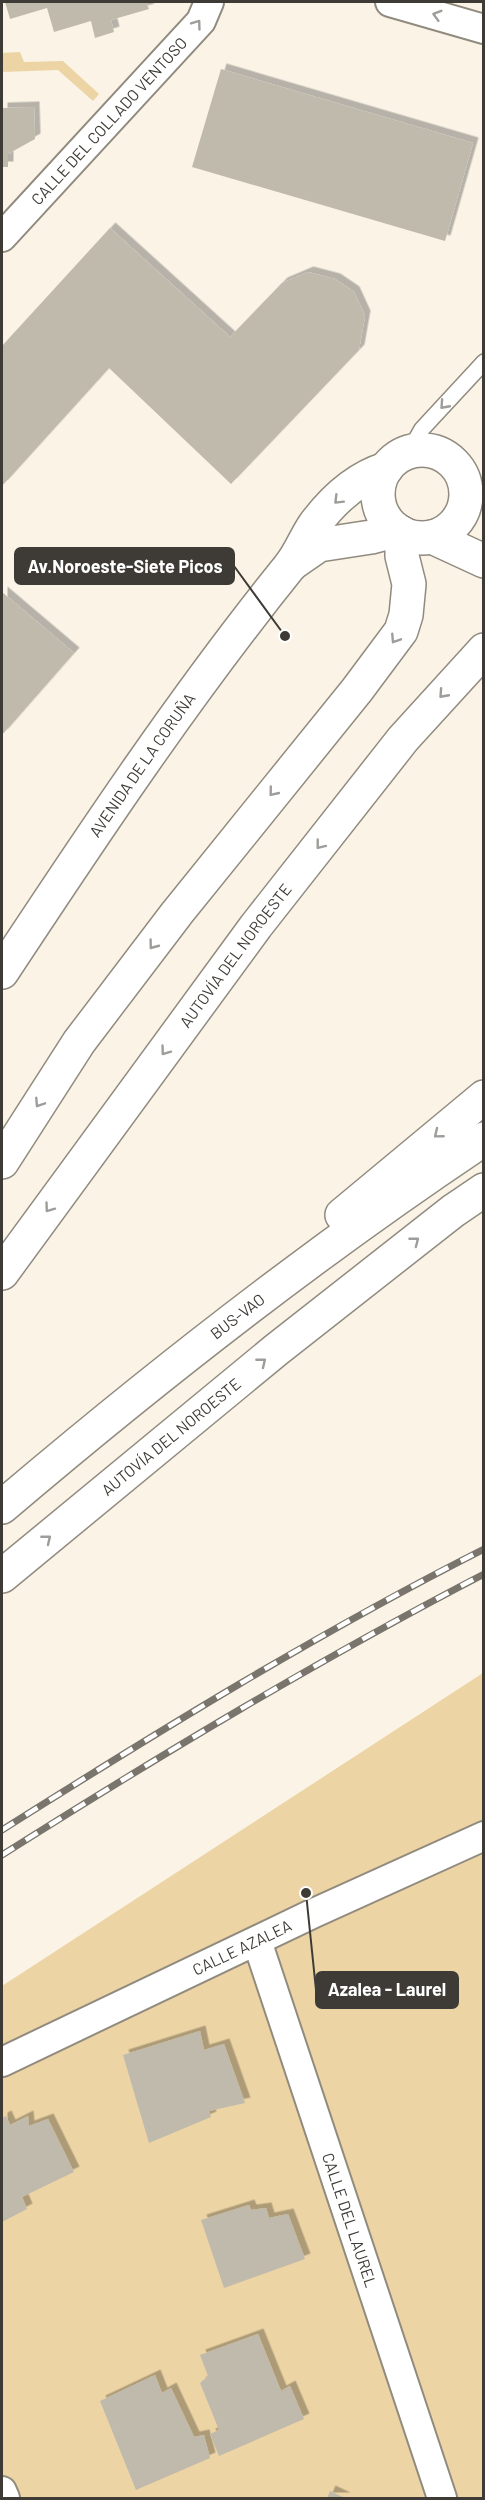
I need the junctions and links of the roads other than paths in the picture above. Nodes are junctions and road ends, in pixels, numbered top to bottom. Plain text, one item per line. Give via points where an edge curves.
1 (209, 2) edge
2 (390, 2) edge
3 (483, 29) edge
4 (2, 237) edge
5 (483, 362) edge
6 (397, 461) junction
7 (465, 503) junction
8 (410, 533) junction
9 (483, 546) edge
10 (483, 561) edge
11 (292, 564) junction
12 (483, 650) edge
13 (5, 964) edge
14 (483, 1097) edge
15 (483, 1139) edge
16 (2, 1162) edge
17 (483, 1190) edge
18 (2, 1273) edge
19 (113, 1412) junction
20 (2, 1507) edge
21 (2, 1576) edge
22 (483, 1836) edge
23 (257, 1941) junction
24 (2, 2062) edge
25 (2, 2491) edge
26 (5, 2499) edge
27 (442, 2499) edge

4 -> 1 street, CALLE DEL COLLADO VENTOSO via 201,21
3 -> 2 street
5 -> 6 lane
6 - 7 main road via 421,450 451,462 463,477
6 - 8 main road via 380,479 379,502 389,522
6 -> 11 main road, AVENIDA DE LA CORUÑA via 356,482 315,524
7 - 8 main road via 449,528
7 - 9 main road
8 - 10 main road
8 - 11 main road, AVENIDA DE LA CORUÑA via 319,545
8 -> 16 main road via 402,556 409,584 406,615 396,638 93,1024
11 - 13 main road, AVENIDA DE LA CORUÑA via 162,732
12 -> 18 main road, AUTOVÍA DEL NOROESTE via 403,739 256,927
14 -> 19 main road
15 - 19 main road, BUS-VAO via 322,1253
21 -> 17 main road, AUTOVÍA DEL NOROESTE via 276,1350
19 - 20 main road, BUS-VAO
22 - 23 street, CALLE AZALEA
23 - 24 street, CALLE AZALEA
23 - 27 street, CALLE DEL LAUREL
25 - 26 street

